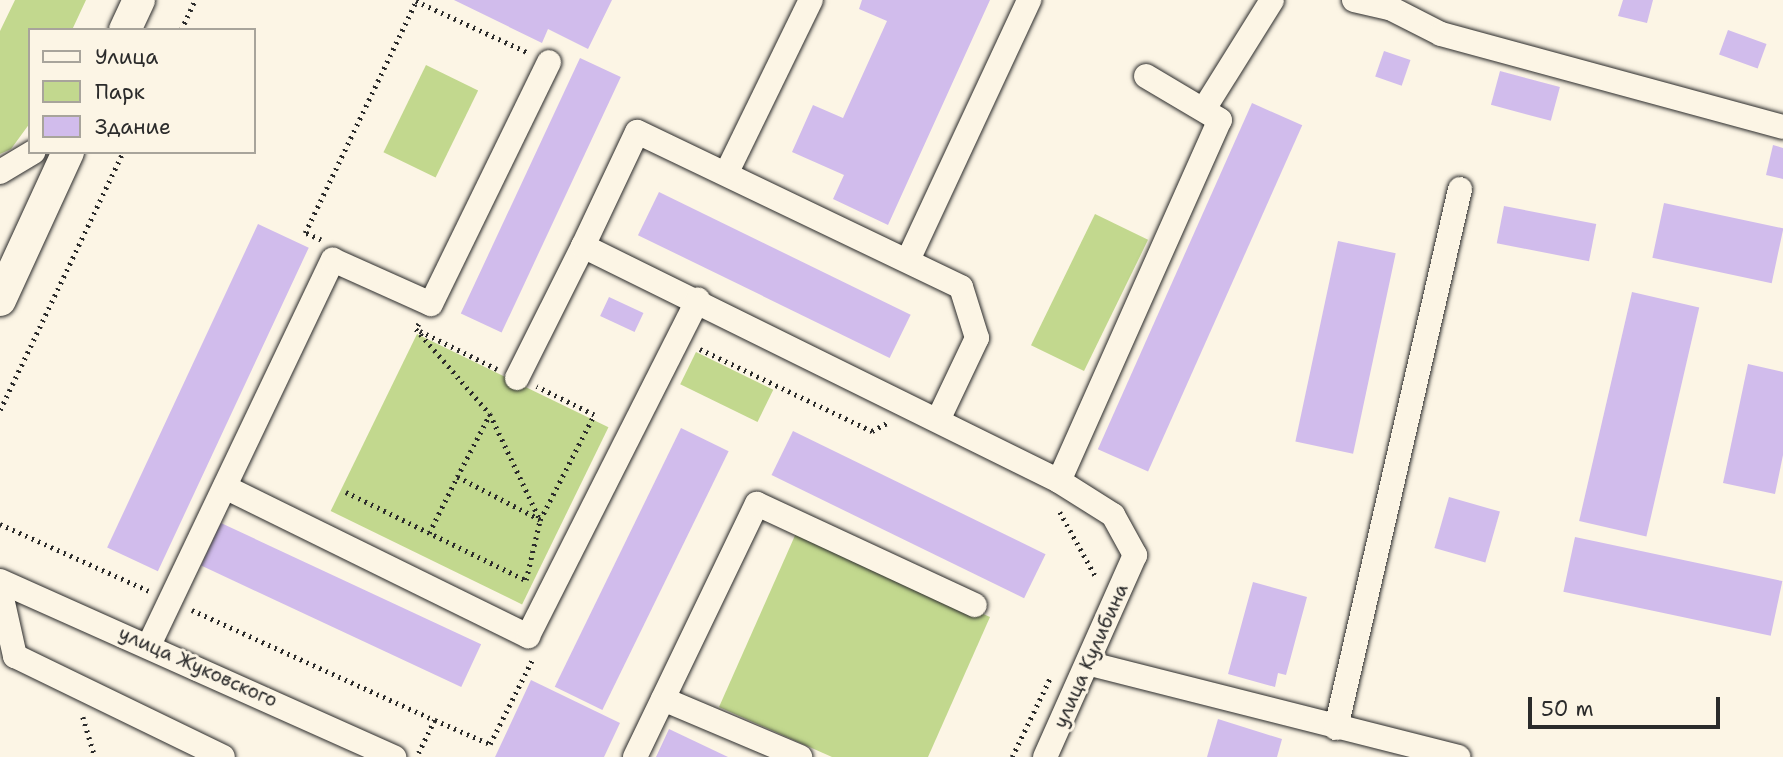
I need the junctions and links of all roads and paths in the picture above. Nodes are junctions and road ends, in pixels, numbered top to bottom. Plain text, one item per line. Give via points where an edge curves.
1 (139, 0) edge
2 (195, 0) edge
3 (811, 0) edge
4 (1029, 0) edge
5 (1272, 0) edge
6 (1354, 0) edge
7 (1392, 4) edge
8 (126, 28) edge
9 (182, 28) edge
10 (549, 62) dead end
11 (1146, 76) dead end
12 (1204, 109) junction
13 (1783, 128) edge
14 (30, 154) edge
15 (67, 154) edge
16 (122, 154) edge
17 (0, 172) edge
18 (727, 172) junction
19 (1460, 190) dead end
20 (583, 246) junction
21 (908, 260) junction
22 (698, 299) junction
23 (0, 300) edge
24 (416, 329) dead end
25 (517, 378) junction
26 (0, 410) edge
27 (938, 420) junction
28 (457, 477) dead end
29 (1059, 481) junction
30 (225, 486) junction
31 (346, 492) dead end
32 (0, 524) edge
33 (429, 533) junction
34 (0, 580) edge
35 (0, 589) edge
36 (171, 601) junction
37 (975, 605) dead end
38 (149, 645) junction
39 (1091, 664) junction
40 (663, 699) junction
41 (1336, 728) junction
42 (391, 756) edge
43 (223, 757) edge
44 (417, 757) edge
45 (635, 757) edge
46 (800, 757) edge
47 (1045, 757) edge
48 (1458, 757) edge

1 - 8 main road
2 - 9 path
3 - 18 street
4 - 21 street
5 - 12 street
6 - 7 street
7 - 13 street via 1441,34
10 - 30 street via 431,304 333,260
11 - 12 street
12 - 29 street via 1220,120
14 - 17 street
15 - 23 main road
16 - 26 path
18 - 20 street via 637,132
18 - 21 street
19 - 41 street
20 - 22 street
20 - 25 street
21 - 27 street via 961,287 977,338
22 - 27 street
22 - 30 street via 528,636
24 - 25 path
25 - 33 path via 594,415 540,520 526,580
27 - 29 street
28 - 33 path
29 - 39 street, улица Кулибина via 1113,515 1136,555
30 - 36 street
31 - 33 path
32 - 36 path
34 - 38 street, улица Жуковского
35 - 43 street via 15,656
36 - 38 street
36 - 44 path via 435,720
37 - 40 street via 757,504
38 - 42 street, улица Жуковского
39 - 41 street
39 - 47 street, улица Кулибина
40 - 45 street
40 - 46 street
41 - 48 street

